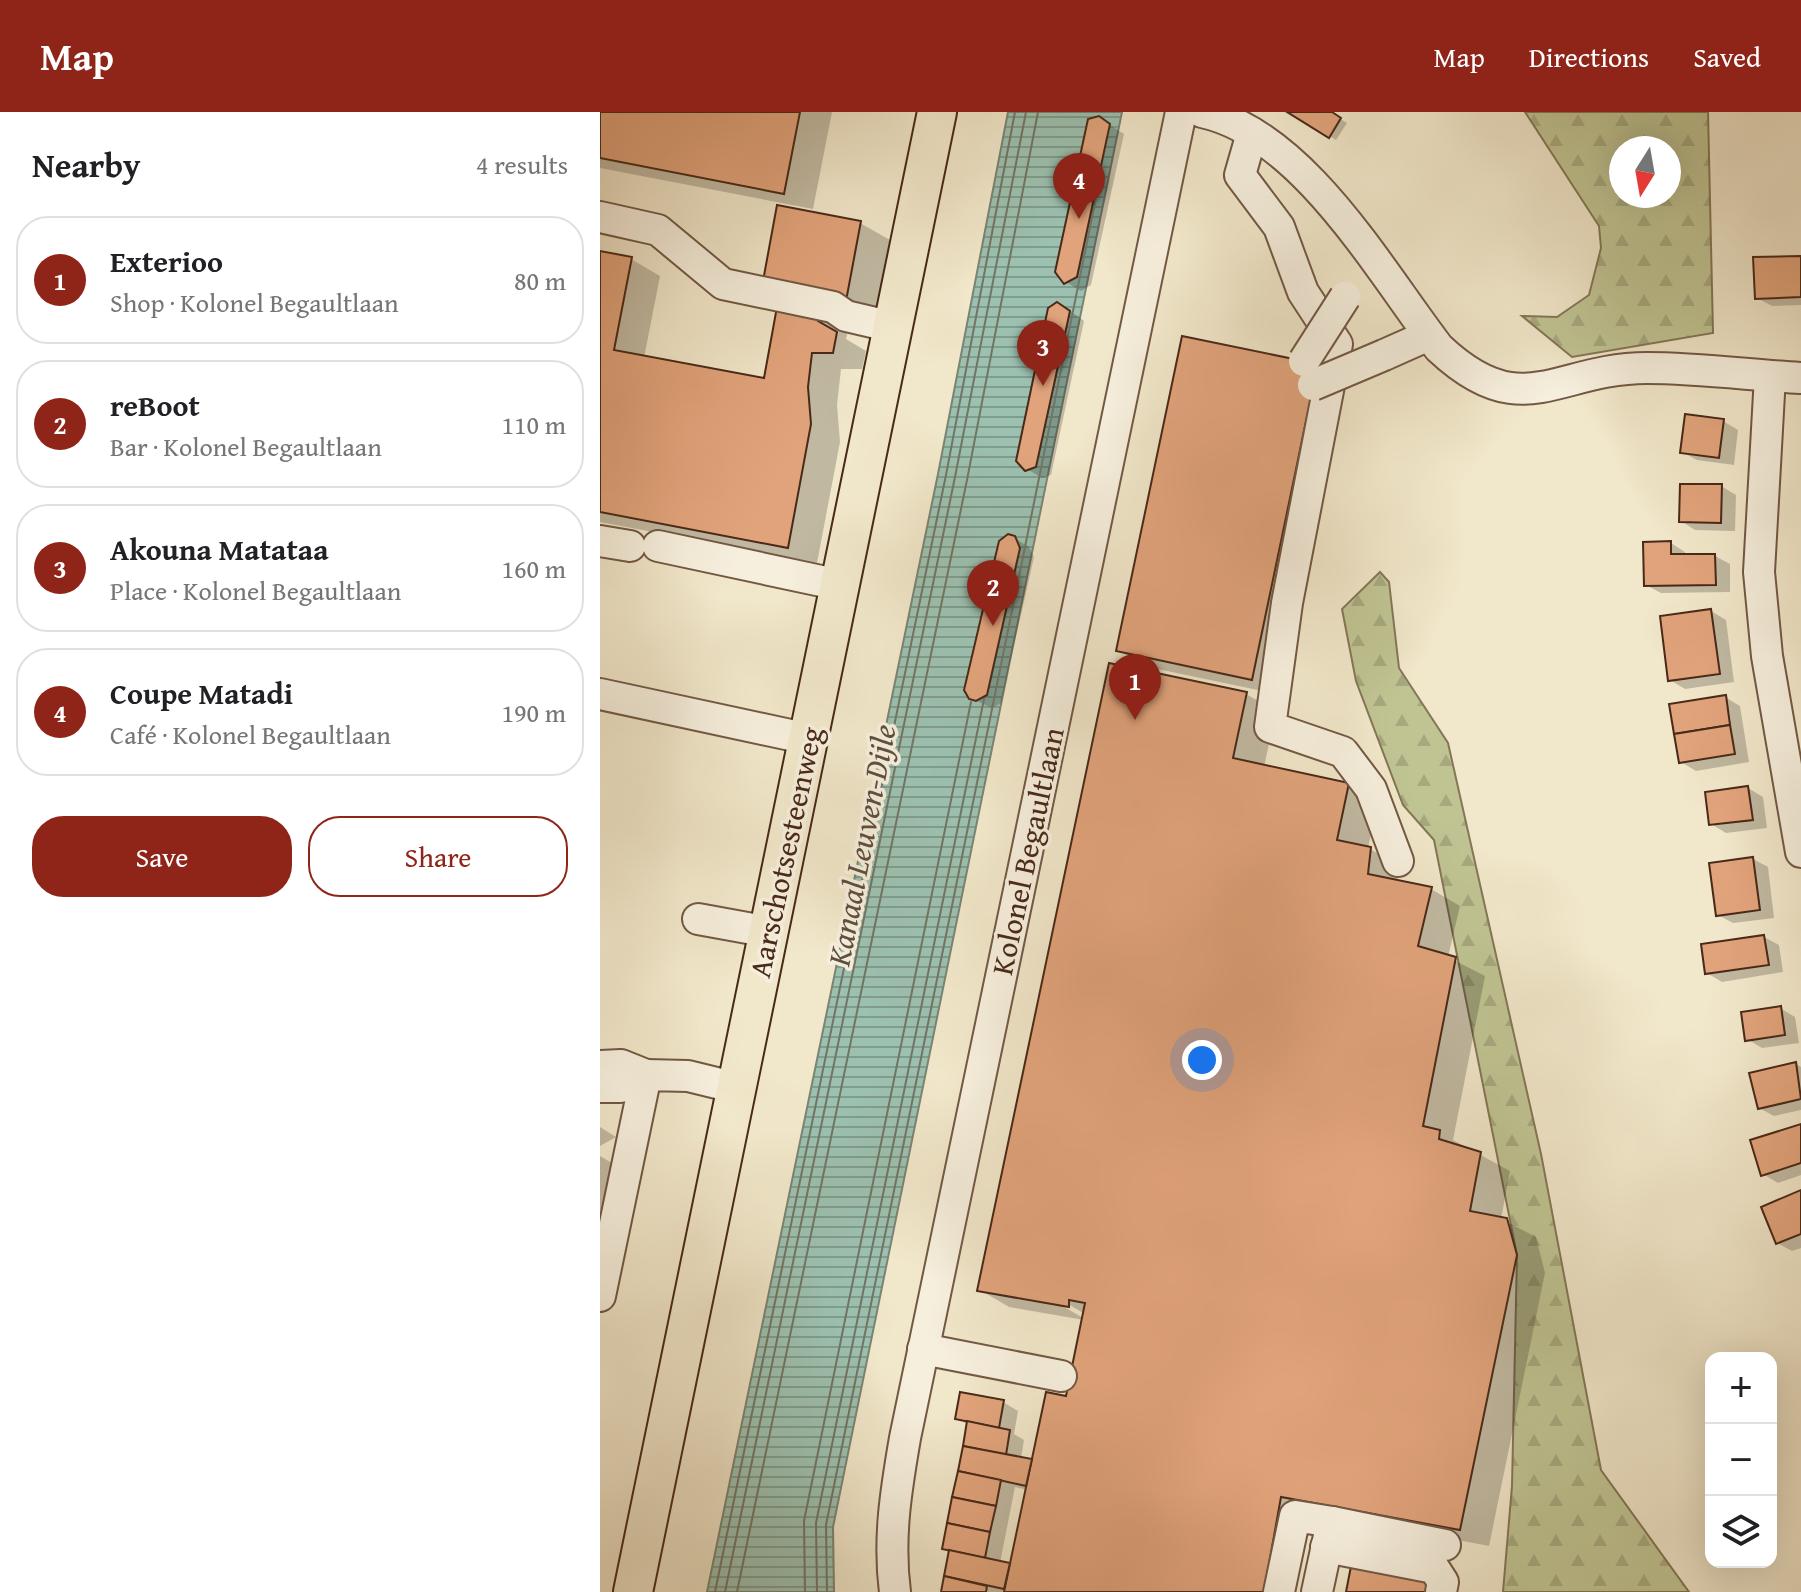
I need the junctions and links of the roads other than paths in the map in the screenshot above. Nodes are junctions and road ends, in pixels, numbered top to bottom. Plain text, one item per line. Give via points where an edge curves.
1 (937, 112) edge
2 (1181, 112) edge
3 (1202, 112) edge
4 (1252, 133) junction
5 (600, 217) edge
6 (1378, 268) junction
7 (893, 327) junction
8 (1429, 335) junction
9 (1770, 376) junction
10 (1801, 378) edge
11 (600, 541) edge
12 (840, 585) junction
13 (600, 694) edge
14 (809, 739) junction
15 (1801, 852) edge
16 (1398, 861) dead end
17 (698, 919) dead end
18 (769, 932) junction
19 (600, 1066) edge
20 (646, 1075) junction
21 (600, 1087) edge
22 (737, 1088) junction
23 (600, 1296) edge
24 (923, 1349) junction
25 (1061, 1376) dead end
26 (1329, 1535) junction
27 (1445, 1545) dead end
28 (633, 1592) edge
29 (895, 1592) edge
30 (1279, 1592) edge
31 (1317, 1592) edge
32 (1441, 1592) edge

1 - 7 main road, Aarschotsesteenweg
2 - 24 street, Kolonel Begaultlaan
3 - 4 street
4 - 6 street via 1275,146 1320,190
4 - 16 street via 1240,175 1279,227 1303,292 1337,344 1287,603 1270,727 1343,752 1371,789
5 - 7 street via 658,230 723,284 833,307 846,316
6 - 8 street
6 - 8 street, bridge via 1345,297 1308,373 1384,355
7 - 12 main road, Aarschotsesteenweg
8 - 9 street via 1462,370 1492,386 1526,391 1643,368
9 - 10 street
9 - 15 street via 1759,572 1767,656
11 - 12 street
12 - 14 main road, Aarschotsesteenweg
13 - 14 street
14 - 18 main road, Aarschotsesteenweg
17 - 18 street
18 - 22 main road, Aarschotsesteenweg
19 - 20 street via 621,1065
20 - 21 street via 621,1087
20 - 22 street via 688,1076
20 - 23 street
22 - 28 main road, Aarschotsesteenweg
24 - 25 street
24 - 29 street, Kolonel Begaultlaan via 893,1511
26 - 27 street
26 - 30 street via 1295,1516
26 - 31 street
26 - 32 street via 1434,1568 1443,1582

